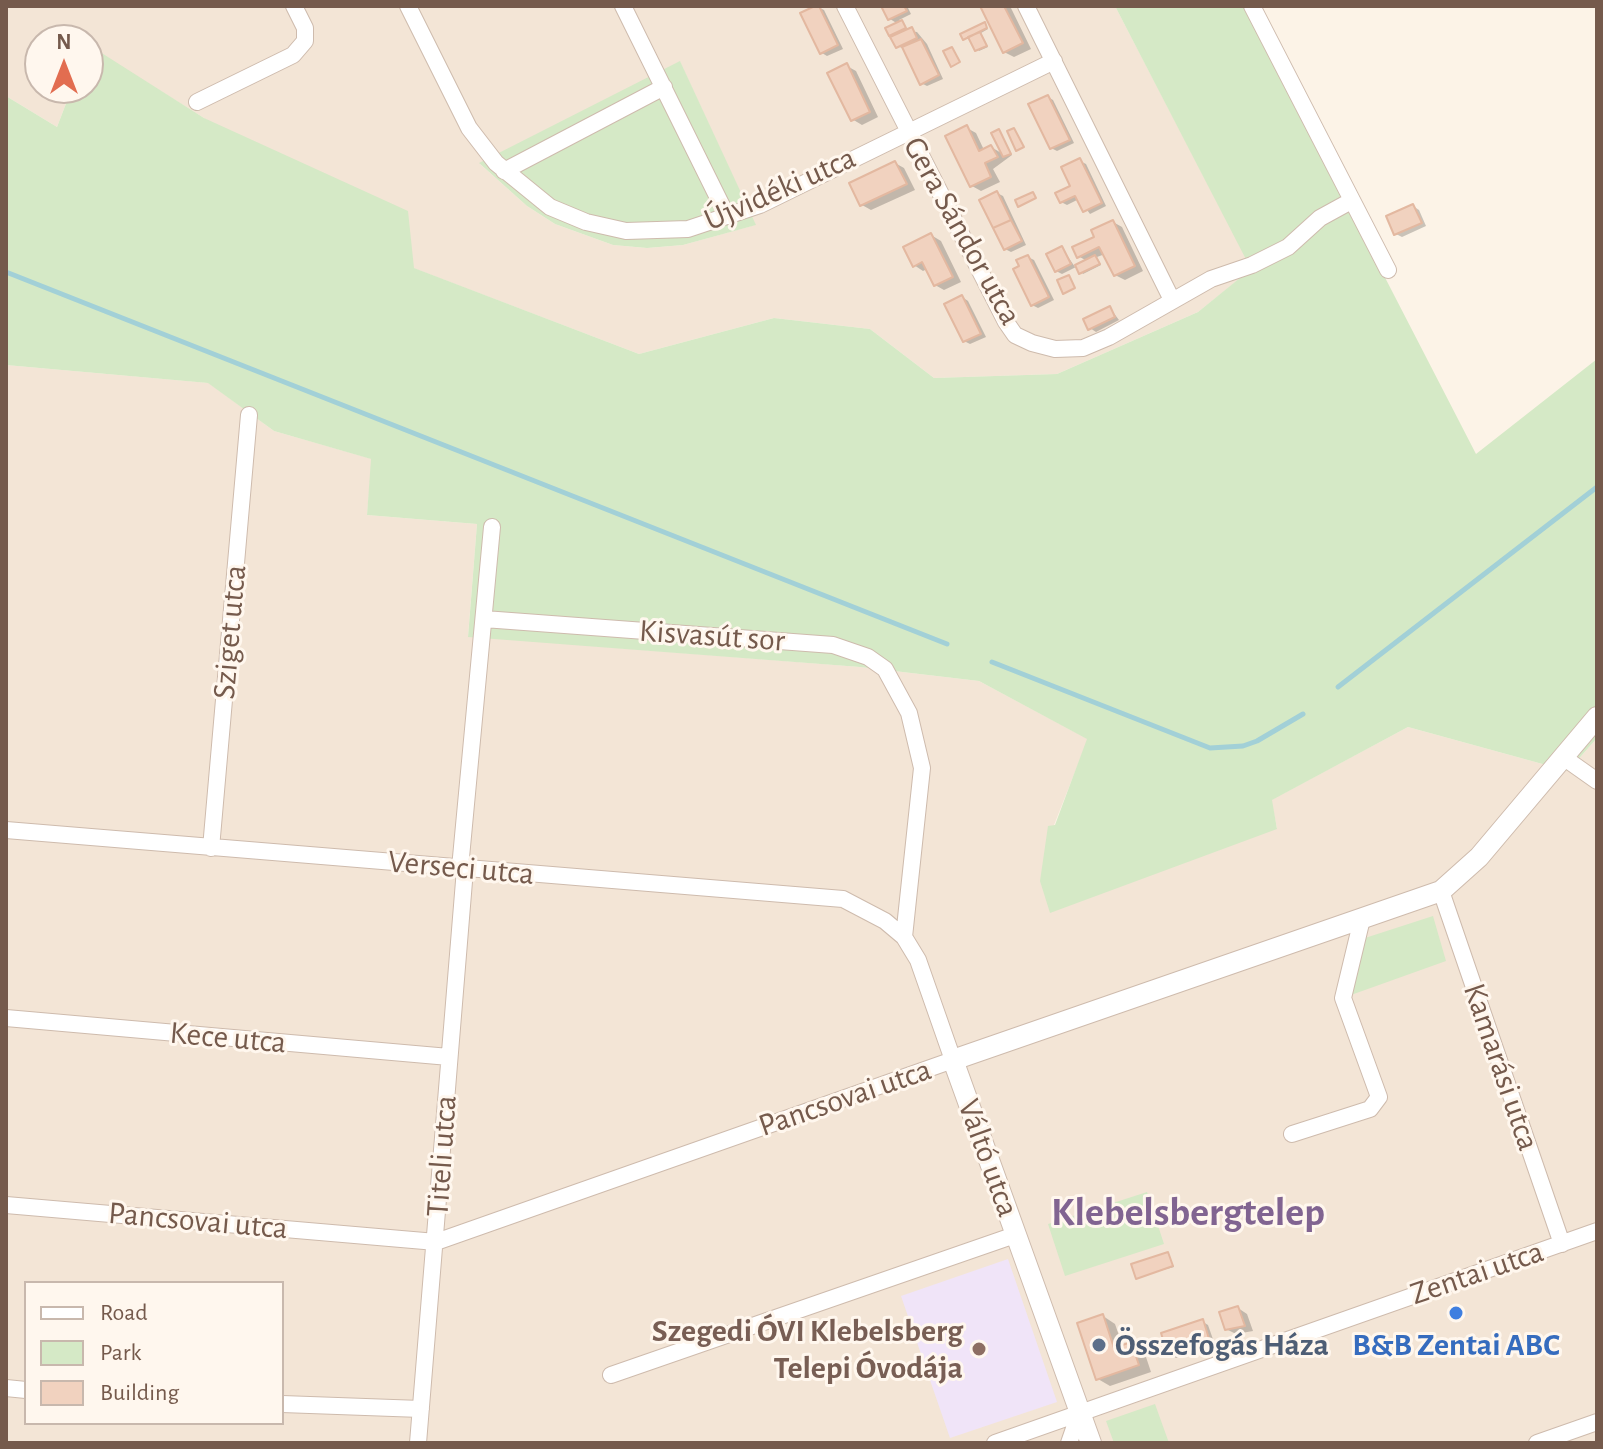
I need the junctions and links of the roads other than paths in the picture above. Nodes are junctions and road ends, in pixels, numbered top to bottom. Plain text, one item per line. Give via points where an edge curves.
1 (294, 6) edge
2 (408, 6) edge
3 (623, 6) edge
4 (845, 6) edge
5 (1026, 6) edge
6 (1252, 6) edge
7 (1054, 61) junction
8 (664, 87) junction
9 (197, 102) dead end
10 (907, 131) junction
11 (504, 171) junction
12 (1351, 201) junction
13 (727, 216) junction
14 (1388, 270) dead end
15 (1172, 300) junction
16 (249, 415) dead end
17 (492, 527) dead end
18 (484, 619) junction
19 (1597, 717) edge
20 (1563, 757) junction
21 (1597, 781) edge
22 (6, 830) edge
23 (211, 848) junction
24 (462, 868) junction
25 (1441, 891) junction
26 (1362, 919) junction
27 (904, 937) junction
28 (6, 1018) edge
29 (449, 1057) junction
30 (953, 1060) junction
31 (1292, 1134) dead end
32 (6, 1205) edge
33 (1597, 1231) edge
34 (1015, 1235) junction
35 (436, 1242) junction
36 (1562, 1244) junction
37 (611, 1375) dead end
38 (284, 1404) edge
39 (421, 1409) junction
40 (1079, 1414) junction
41 (1597, 1422) edge
42 (418, 1443) edge
43 (995, 1443) edge
44 (1069, 1443) edge
45 (1091, 1443) edge
46 (1537, 1443) edge

1 - 9 street via 305,41 293,55
2 - 11 street, Újvidéki utca via 469,128
3 - 8 street
4 - 10 street, Gera Sándor utca
5 - 7 street
6 - 12 street
7 - 10 street, Újvidéki utca
7 - 15 street
8 - 11 street
8 - 13 street
10 - 13 street, Újvidéki utca via 760,205
10 - 15 street, Gera Sándor utca via 1015,335 1055,349 1083,348
11 - 13 street, Újvidéki utca via 550,207 606,228 667,231
12 - 14 street
12 - 15 street, Gera Sándor utca via 1320,218 1288,247
16 - 23 street, Sziget utca
17 - 18 street, Titeli utca
18 - 24 street, Titeli utca
18 - 27 street, Kisvasút sor via 833,645 885,669 909,713 922,768
19 - 20 street, Pancsovai utca
20 - 21 street
20 - 25 street, Pancsovai utca via 1479,857
22 - 23 street, Verseci utca
23 - 24 street, Verseci utca
24 - 27 street, Verseci utca via 843,899
24 - 29 street, Titeli utca
25 - 26 street, Pancsovai utca
25 - 36 street, Kamarási utca
26 - 30 street, Pancsovai utca
26 - 31 street via 1343,998 1379,1097 1370,1109
27 - 30 street, Váltó utca via 918,960
28 - 29 street, Kece utca
29 - 35 street, Titeli utca
30 - 34 street, Váltó utca
30 - 35 street, Pancsovai utca
32 - 35 street, Pancsovai utca
33 - 36 street, Zentai utca
34 - 37 street
34 - 40 street, Váltó utca
35 - 39 street, Titeli utca
36 - 40 street, Zentai utca
38 - 39 street
39 - 42 street, Titeli utca
40 - 43 street, Zentai utca
40 - 44 street
40 - 45 street, Váltó utca
41 - 46 street

